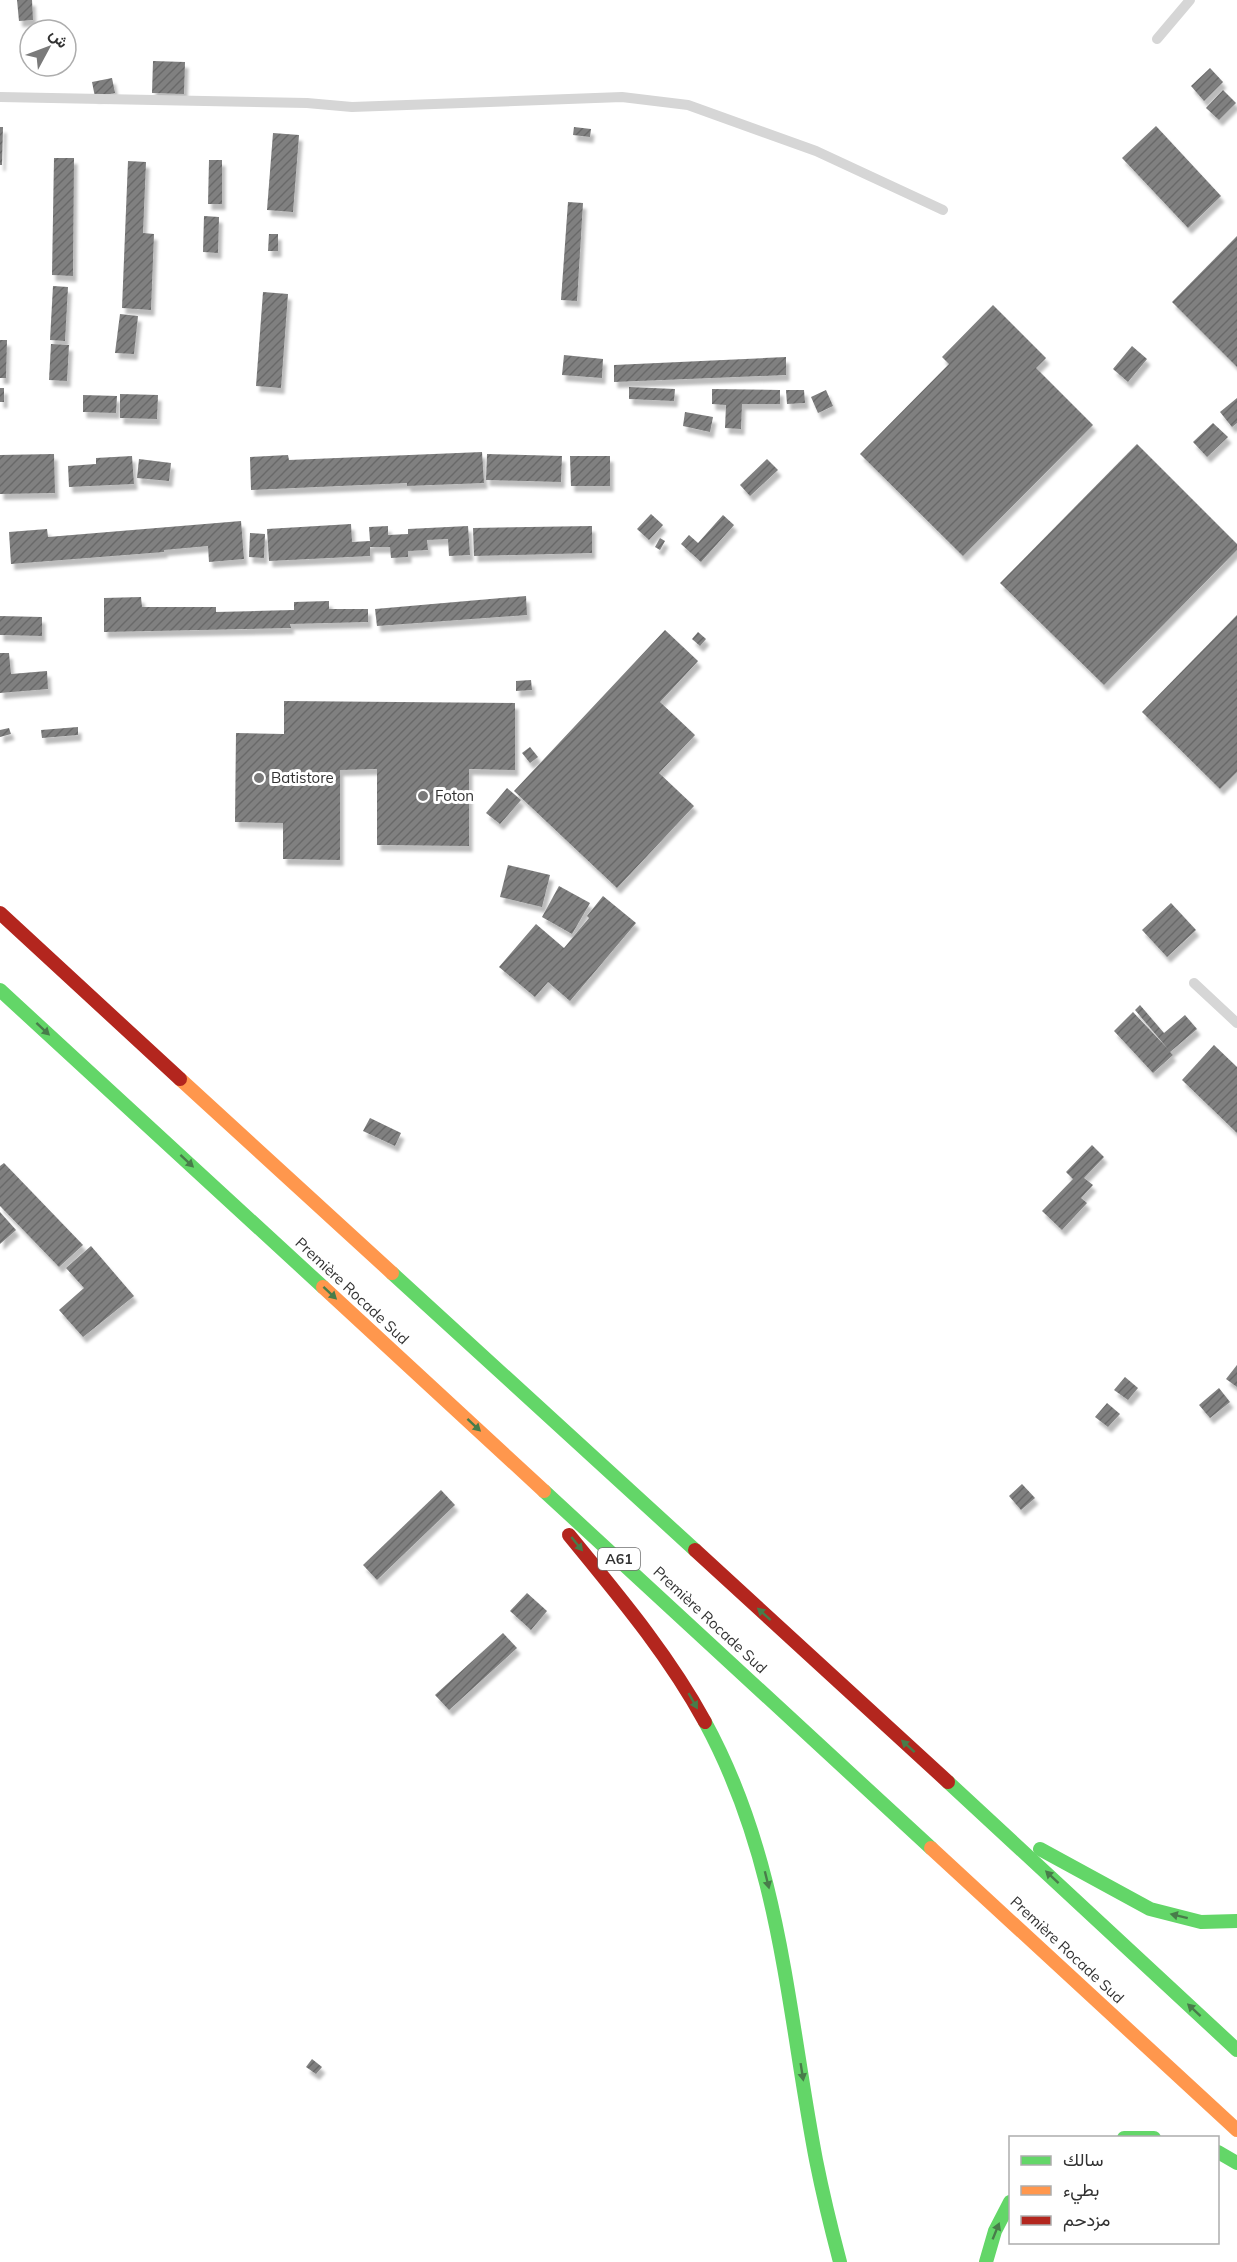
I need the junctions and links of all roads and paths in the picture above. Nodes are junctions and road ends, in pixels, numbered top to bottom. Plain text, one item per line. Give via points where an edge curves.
1 (1190, 0) edge
2 (1157, 39) dead end
3 (0, 97) edge
4 (943, 210) dead end
5 (0, 913) edge
6 (1194, 983) dead end
7 (0, 990) edge
8 (1237, 1023) edge
9 (501, 1450) junction
10 (993, 1822) junction
11 (1237, 1921) edge
12 (1237, 2050) edge
13 (1237, 2130) edge
14 (1219, 2153) edge
15 (1237, 2163) edge
16 (1009, 2205) edge
17 (840, 2262) edge
18 (986, 2262) edge

1 - 2 lane
3 - 4 lane via 352,107 622,97 688,105 816,151
10 -> 5 highway
6 - 8 lane
7 -> 9 highway, Première Rocade Sud / A61
9 - 13 highway, Première Rocade Sud / A61
9 -> 17 highway via 649,1634 712,1734 738,1791 758,1846 776,1918 814,2151
11 -> 10 highway via 1201,1922 1150,1909
12 -> 10 highway
14 - 15 highway
18 -> 16 highway

